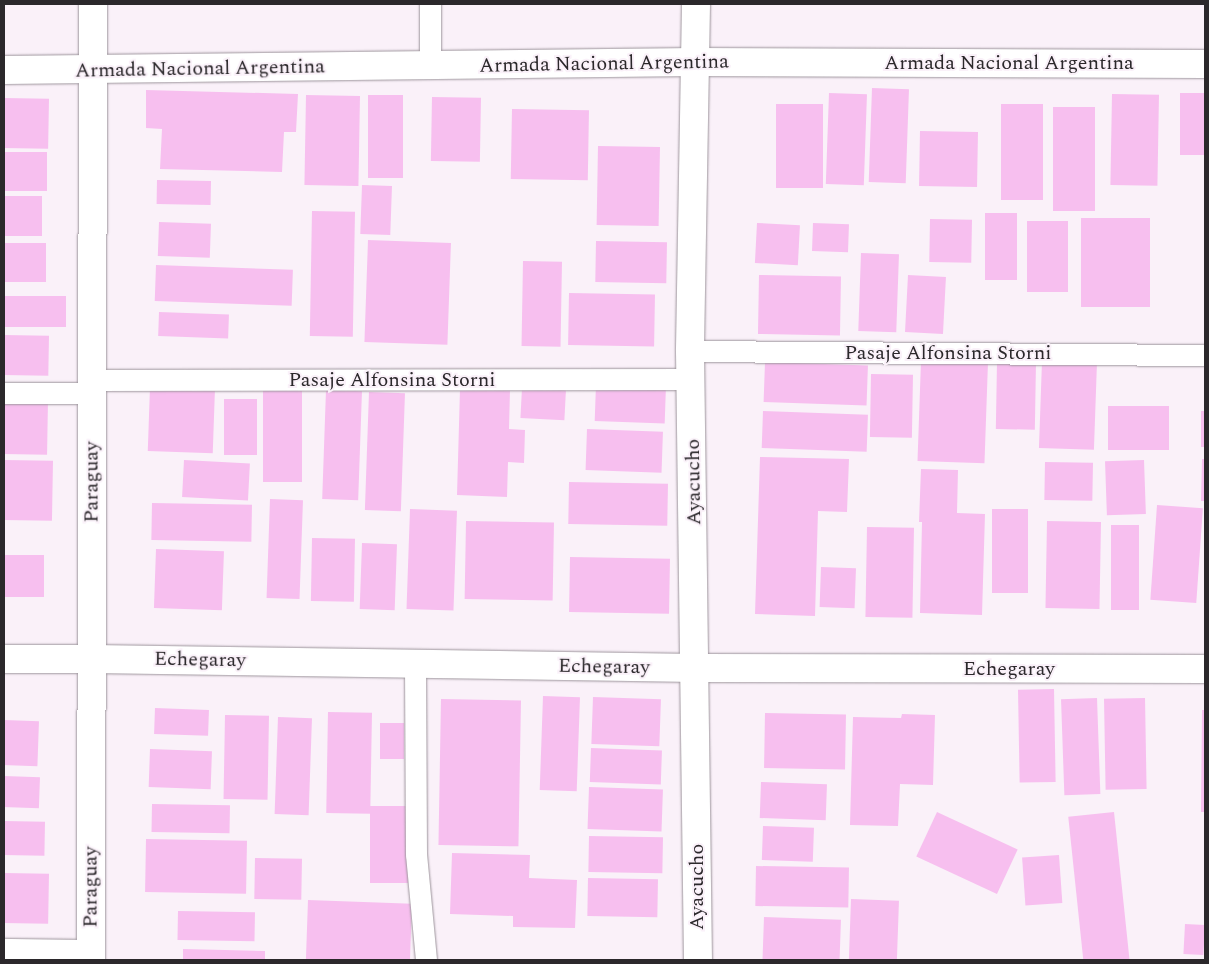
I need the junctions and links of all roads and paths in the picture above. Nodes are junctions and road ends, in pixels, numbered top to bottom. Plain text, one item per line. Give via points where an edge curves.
1 (93, 4) edge
2 (430, 4) edge
3 (696, 4) edge
4 (695, 62) junction
5 (1205, 64) edge
6 (430, 66) junction
7 (4, 70) edge
8 (93, 71) junction
9 (690, 351) junction
10 (1205, 355) edge
11 (692, 379) junction
12 (92, 387) junction
13 (4, 393) edge
14 (92, 659) junction
15 (4, 660) edge
16 (415, 664) junction
17 (696, 668) junction
18 (1205, 669) edge
19 (4, 949) edge
20 (91, 955) edge
21 (426, 960) edge
22 (698, 960) edge

1 - 8 street, Paraguay
2 - 6 lane
3 - 4 street, Ayacucho
4 - 5 street, Armada Nacional Argentina
4 - 6 street, Armada Nacional Argentina
4 - 9 street, Ayacucho
6 - 8 street, Armada Nacional Argentina
7 - 8 street, Armada Nacional Argentina
8 - 12 street, Paraguay
9 - 10 lane, Pasaje Alfonsina Storni
9 - 11 street, Ayacucho
11 - 12 lane, Pasaje Alfonsina Storni
11 - 17 street, Ayacucho
12 - 13 lane, Pasaje Alfonsina Storni
12 - 14 street, Paraguay
14 - 15 street, Echegaray
14 - 16 street, Echegaray
14 - 20 street, Paraguay
16 - 17 street, Echegaray
16 - 21 lane via 416,854
17 - 18 street, Echegaray
17 - 22 street, Ayacucho
19 - 20 lane

